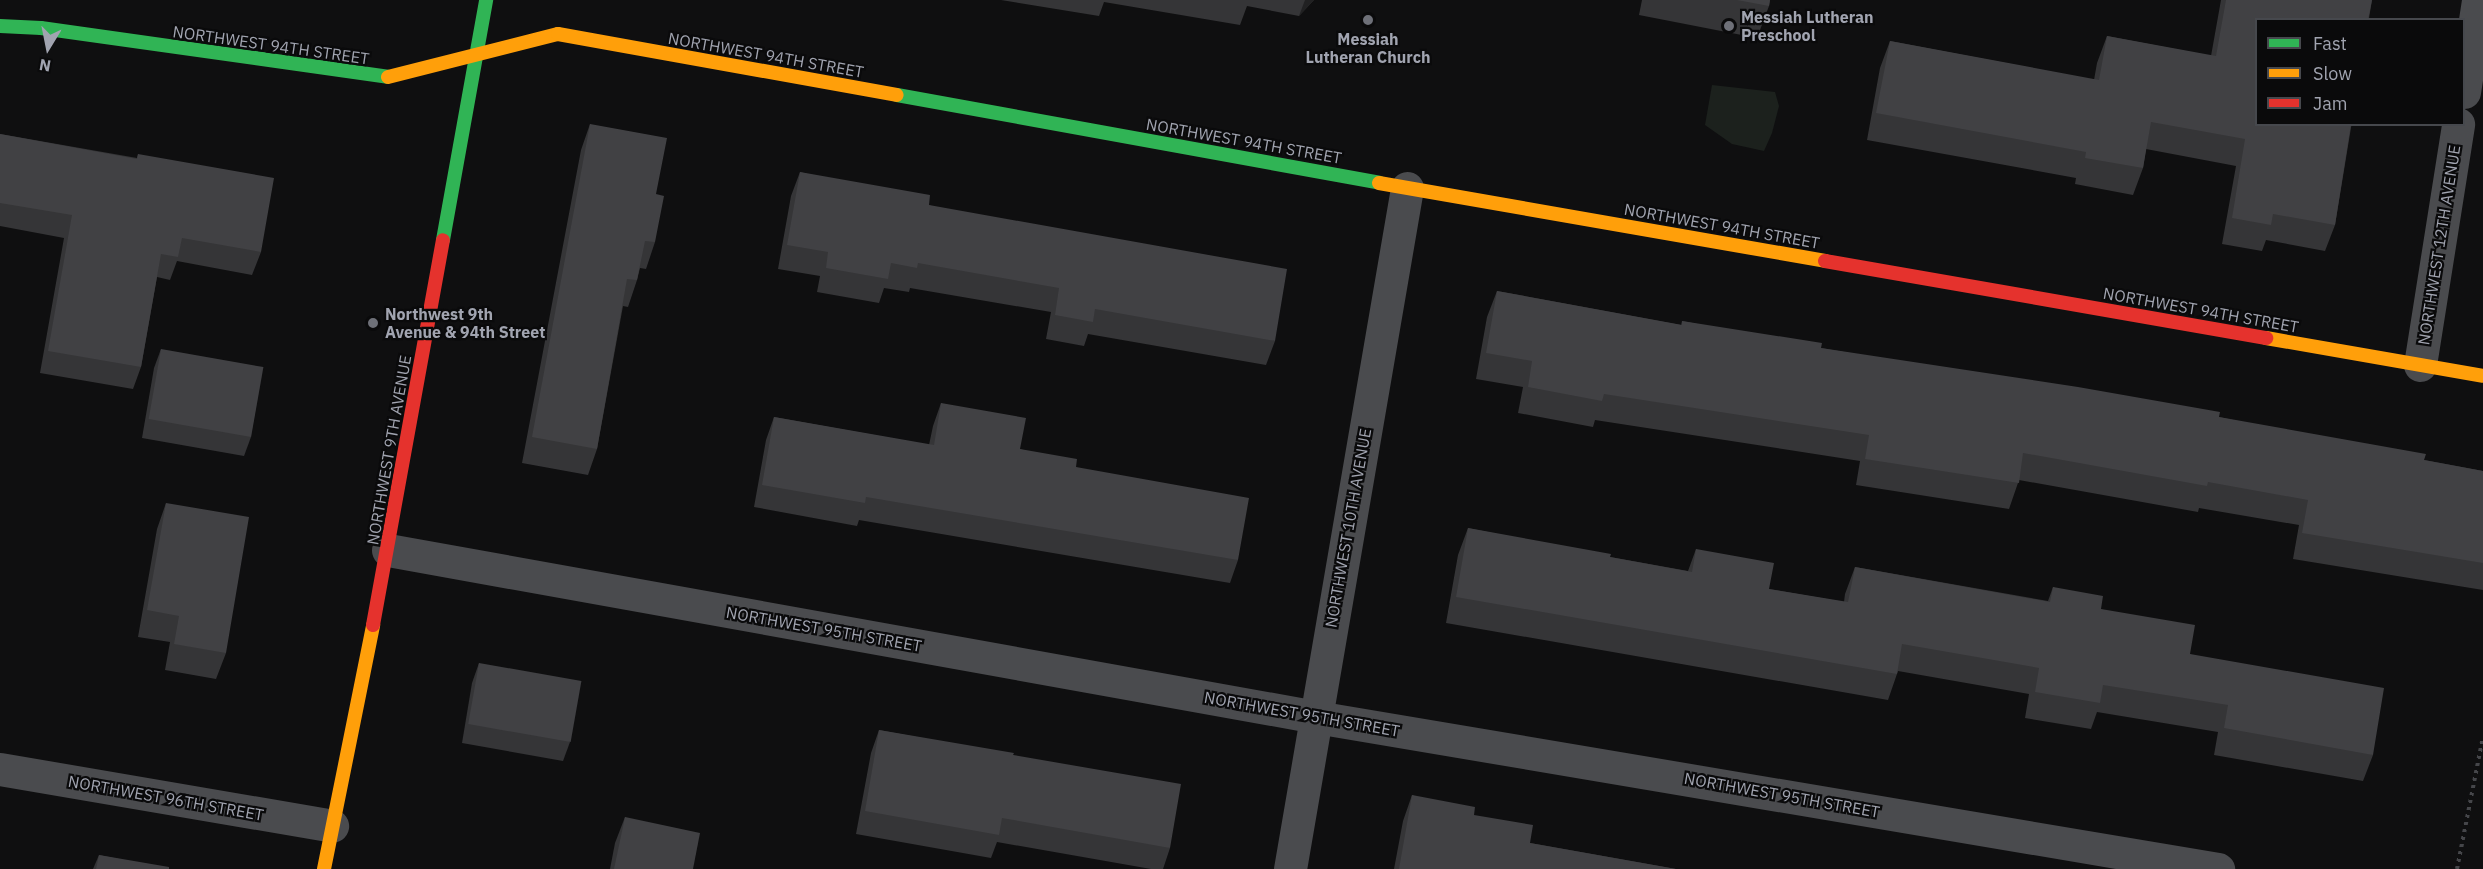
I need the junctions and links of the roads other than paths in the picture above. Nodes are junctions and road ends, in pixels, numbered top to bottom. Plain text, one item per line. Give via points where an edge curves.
1 (486, 0) edge
2 (2478, 0) edge
3 (0, 26) edge
4 (474, 55) junction
5 (2465, 80) edge
6 (2458, 126) edge
7 (1407, 188) junction
8 (2420, 365) junction
9 (2483, 376) edge
10 (388, 550) junction
11 (1316, 717) junction
12 (0, 769) edge
13 (332, 826) junction
14 (2127, 861) edge
15 (324, 869) edge
16 (1290, 869) edge
17 (2218, 869) edge

1 - 4 street, NORTHWEST 9TH AVENUE
2 - 5 street
3 - 4 street, NORTHWEST 94TH STREET via 41,28 384,78
4 - 7 street, NORTHWEST 94TH STREET via 558,34
4 - 10 street, NORTHWEST 9TH AVENUE
6 - 8 street, NORTHWEST 12TH AVENUE
7 - 8 street, NORTHWEST 94TH STREET
7 - 11 street, NORTHWEST 10TH AVENUE
8 - 9 street, NORTHWEST 94TH STREET
10 - 11 street, NORTHWEST 95TH STREET
10 - 13 street, NORTHWEST 9TH AVENUE
11 - 14 street, NORTHWEST 95TH STREET
11 - 16 street, NORTHWEST 10TH AVENUE
12 - 13 street, NORTHWEST 96TH STREET
13 - 15 street, NORTHWEST 9TH AVENUE
14 - 17 street, NORTHWEST 95TH STREET

